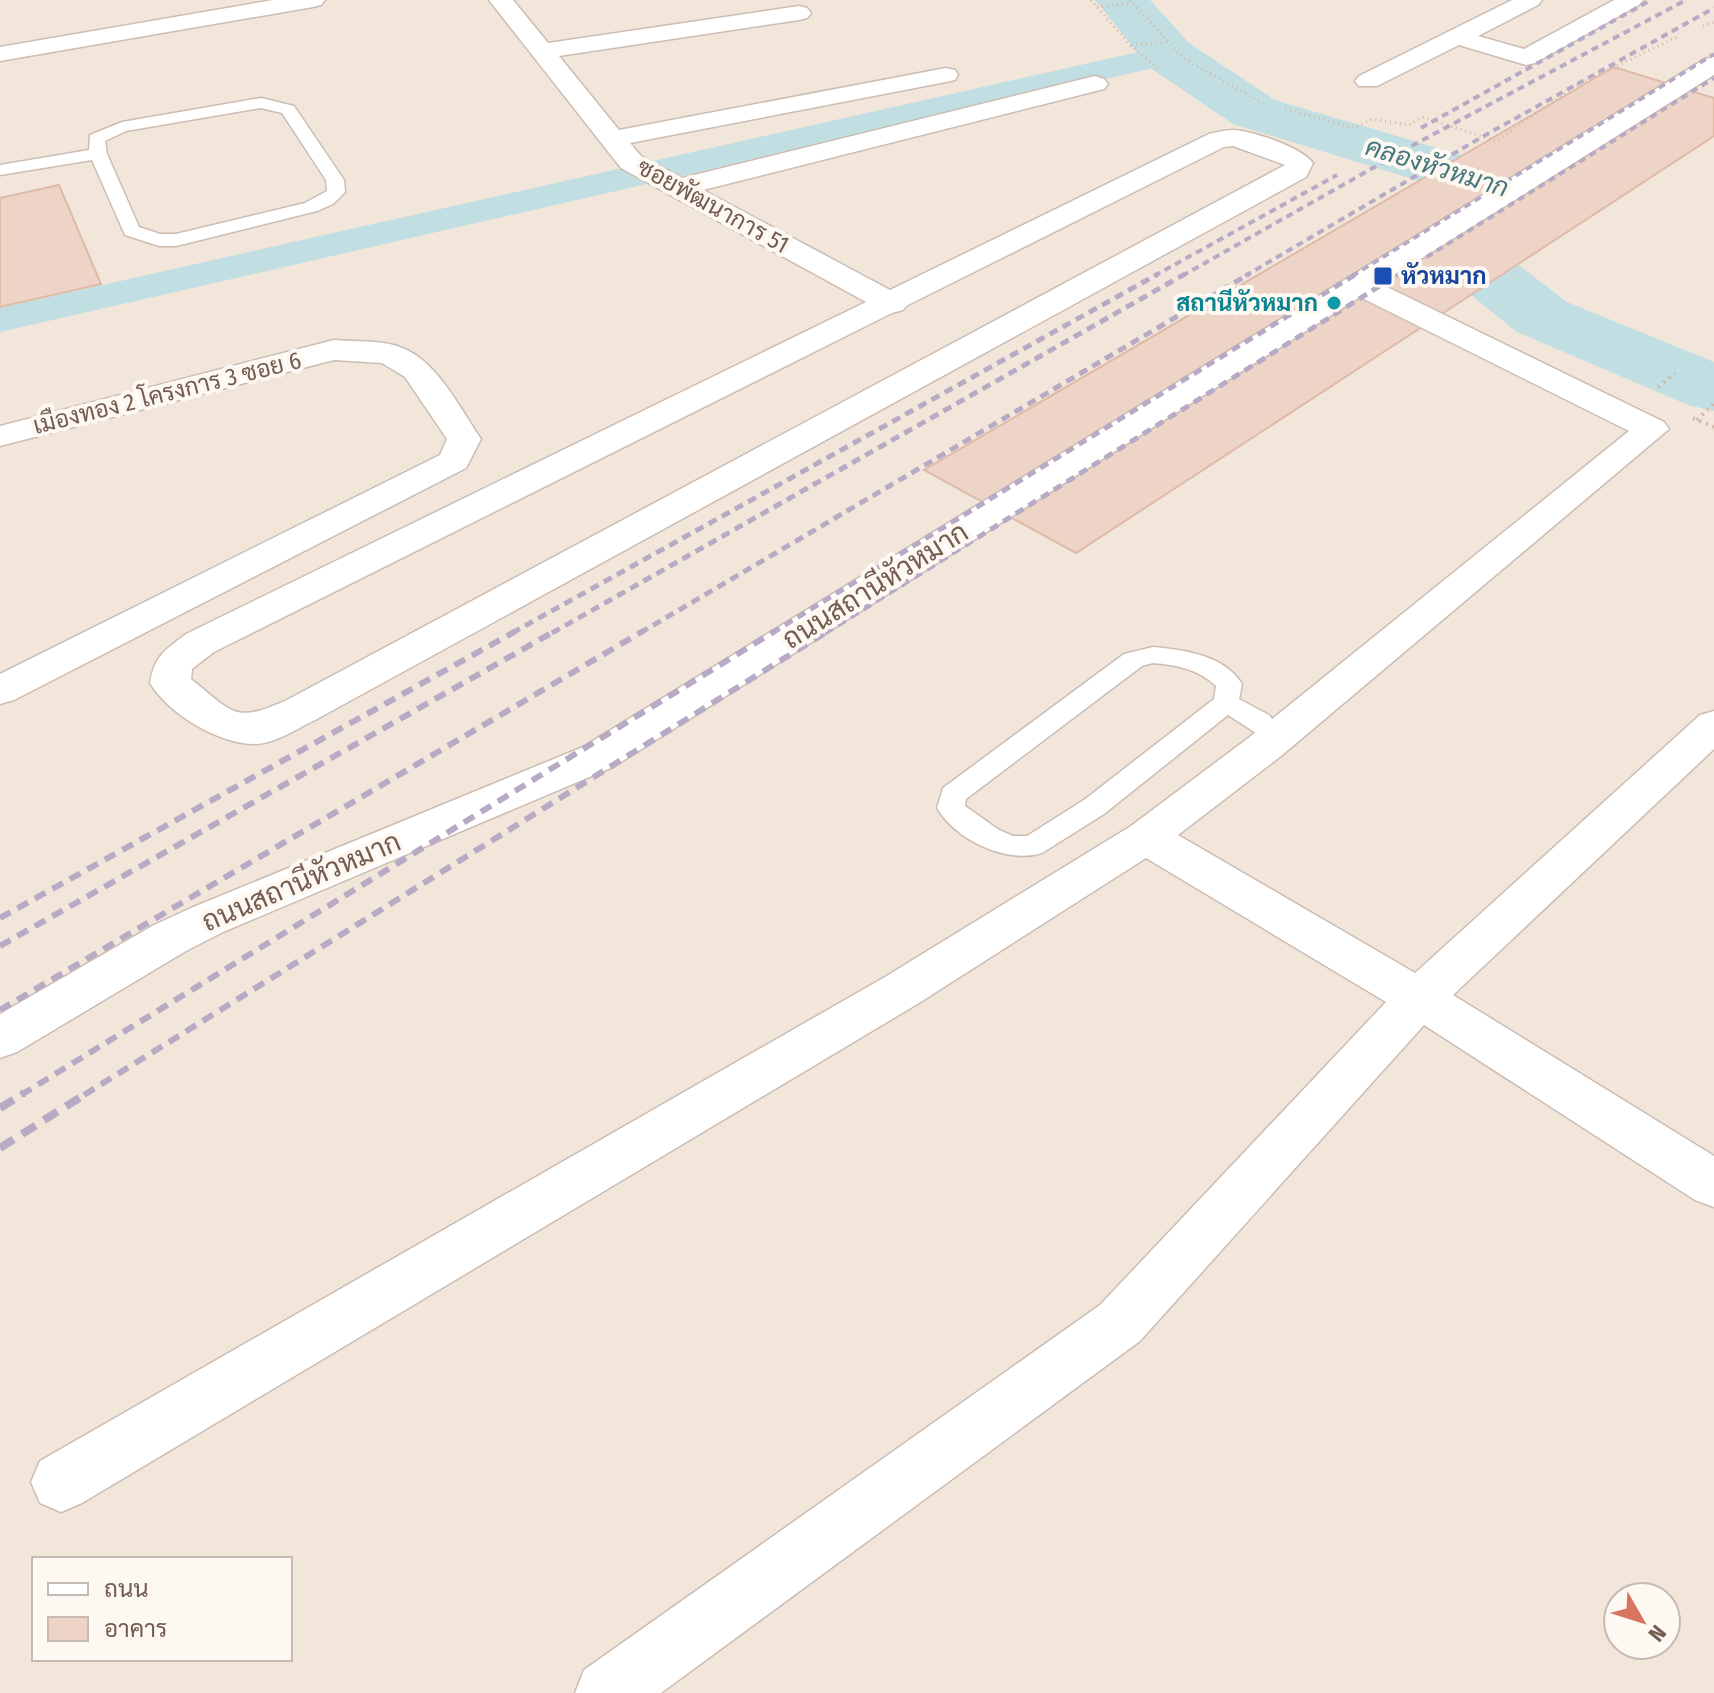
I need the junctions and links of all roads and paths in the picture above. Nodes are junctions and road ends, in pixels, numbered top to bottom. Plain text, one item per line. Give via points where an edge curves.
1 (313, 0) edge
2 (501, 0) edge
3 (1091, 0) edge
4 (1530, 0) edge
5 (1630, 0) edge
6 (1130, 2) edge
7 (1096, 7) junction
8 (799, 13) dead end
9 (1714, 22) edge
10 (1701, 27) dead end
11 (1689, 32) dead end
12 (1457, 37) junction
13 (1168, 42) junction
14 (1130, 45) junction
15 (541, 51) junction
16 (0, 54) edge
17 (1714, 64) edge
18 (1158, 68) dead end
19 (946, 75) dead end
20 (1368, 81) dead end
21 (1095, 84) dead end
22 (1263, 103) dead end
23 (1278, 107) dead end
24 (611, 139) junction
25 (98, 154) junction
26 (0, 170) edge
27 (670, 185) junction
28 (1359, 285) junction
29 (892, 304) junction
30 (1714, 403) edge
31 (1697, 420) dead end
32 (0, 436) edge
33 (0, 691) edge
34 (1226, 703) junction
35 (1714, 725) edge
36 (1266, 746) junction
37 (1146, 837) junction
38 (1419, 998) junction
39 (0, 1038) edge
40 (1714, 1184) edge
41 (61, 1482) dead end
42 (607, 1693) edge

1 - 16 street
2 - 15 street, ซอยพัฒนาการ 51
3 - 7 path
4 - 12 street
5 - 12 street via 1526,58
6 - 7 path
6 - 13 path
7 - 14 path
8 - 15 street
9 - 10 path
11 - 23 path via 1579,84 1496,141 1422,117 1409,125 1372,119 1354,128
12 - 20 street
13 - 14 path
13 - 22 path via 1184,59
14 - 18 path
15 - 24 street, ซอยพัฒนาการ 51
17 - 28 street, ถนนสถานีหัวหมาก
19 - 24 street
21 - 27 street
24 - 27 street, ซอยพัฒนาการ 51 via 631,162
25 - 25 lane via 131,231 159,240 311,207 336,192 335,180 288,109 277,104 122,127 96,139
25 - 26 lane
27 - 29 street, ซอยพัฒนาการ 51
28 - 36 street via 1652,429
28 - 39 street, ถนนสถานีหัวหมาก via 598,757 207,920
29 - 29 street via 1218,140 1251,141 1299,163 1296,171 301,710 257,730 220,723 170,683 173,664 200,643
30 - 31 path
32 - 33 street, เมืองทอง 2 โครงการ 3 ซอย 6 via 334,350 390,354 416,370 464,439 454,461
34 - 34 lane via 1094,807 1032,846 1011,846 989,837 951,808 953,795 1133,660 1182,657 1224,677 1229,684
34 - 36 lane via 1260,721 1269,731
35 - 38 street
36 - 37 street
37 - 38 street
37 - 41 street via 902,990
38 - 40 street
38 - 42 street via 1120,1323

